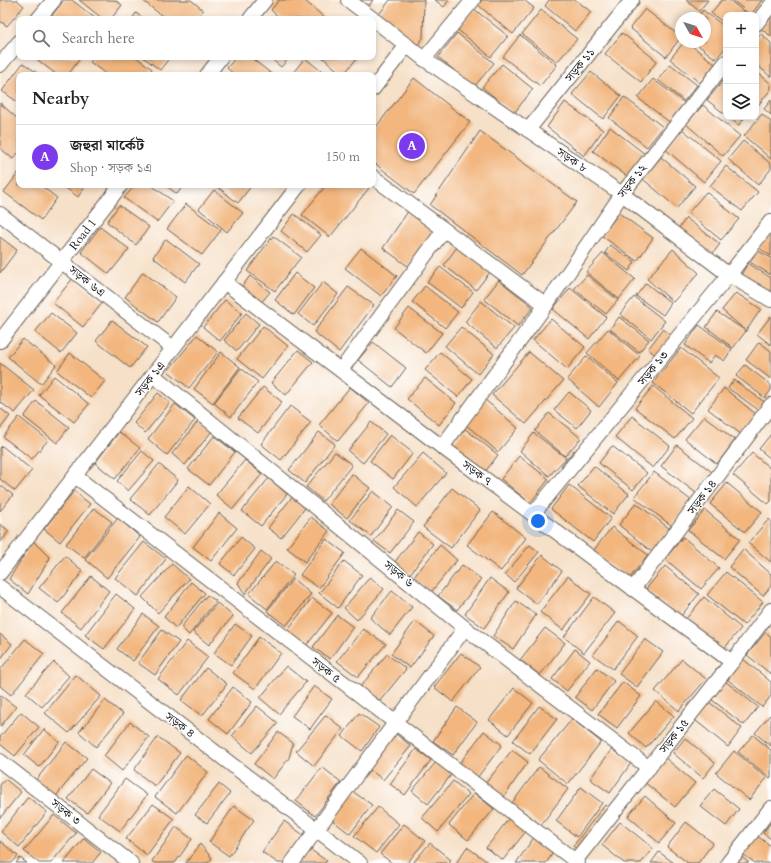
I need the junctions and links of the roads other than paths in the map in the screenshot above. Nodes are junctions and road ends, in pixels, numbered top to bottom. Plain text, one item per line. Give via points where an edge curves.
1 (54, 0) edge
2 (265, 0) edge
3 (348, 0) edge
4 (473, 0) edge
5 (632, 0) edge
6 (771, 5) edge
7 (41, 16) edge
8 (252, 16) edge
9 (369, 16) edge
10 (759, 20) edge
11 (376, 21) edge
12 (407, 45) junction
13 (16, 46) edge
14 (424, 59) junction
15 (219, 60) edge
16 (0, 65) edge
17 (723, 66) edge
18 (209, 72) edge
19 (376, 85) edge
20 (528, 130) junction
21 (376, 179) edge
22 (119, 188) edge
23 (297, 188) edge
24 (622, 194) junction
25 (0, 214) edge
26 (771, 221) edge
27 (444, 230) junction
28 (62, 262) junction
29 (729, 275) junction
30 (224, 282) junction
31 (771, 300) edge
32 (546, 305) junction
33 (0, 341) edge
34 (173, 348) junction
35 (341, 370) junction
36 (153, 375) junction
37 (771, 405) edge
38 (442, 447) junction
39 (75, 476) junction
40 (533, 514) junction
41 (0, 573) edge
42 (0, 587) edge
43 (633, 589) junction
44 (771, 610) edge
45 (465, 628) junction
46 (732, 662) junction
47 (394, 723) junction
48 (0, 761) edge
49 (649, 768) junction
50 (771, 808) edge
51 (316, 830) junction
52 (577, 862) edge
53 (131, 863) edge
54 (292, 863) edge
55 (360, 863) edge
56 (728, 863) edge

1 - 7 street
2 - 8 street
3 - 9 street, সড়ক ৮
4 - 14 street
5 - 20 street, সড়ক ১১
6 - 10 street
11 - 12 street, সড়ক ৮
12 - 14 street, সড়ক ৮
12 - 19 street
13 - 16 street
14 - 20 street, সড়ক ৮
15 - 18 street
17 - 24 street, সড়ক ১২
20 - 24 street, সড়ক ৮
21 - 27 street
22 - 28 street, Road 1
23 - 30 street, সড়ক ১এ
24 - 29 street, সড়ক ৮
24 - 32 street, সড়ক ১২
25 - 28 street, সড়ক ৬এ
26 - 29 street, সড়ক ১৩
27 - 32 street
27 - 35 street
28 - 33 street, Road 1
28 - 34 street, সড়ক ৬এ
29 - 31 street, সড়ক ৮
29 - 40 street, সড়ক ১৩
30 - 34 street, সড়ক ১এ
30 - 35 street, সড়ক ৭
32 - 38 street, সড়ক ১২
34 - 36 street, সড়ক ১এ
35 - 38 street, সড়ক ৭
36 - 39 street, সড়ক ১এ
36 - 45 street, সড়ক ৬
37 - 43 street, সড়ক ১৪
38 - 40 street, সড়ক ৭
39 - 41 street, সড়ক ১এ
39 - 47 street, সড়ক ৫
40 - 43 street, সড়ক ৭
42 - 51 street, সড়ক ৪
43 - 46 street, সড়ক ৭
44 - 46 street, সড়ক ১৫
45 - 47 street
45 - 49 street, সড়ক ৬
46 - 49 street, সড়ক ১৫
47 - 51 street
47 - 52 street, সড়ক ৫
48 - 53 street, সড়ক ৩
49 - 52 street, সড়ক ১৫
50 - 56 street
51 - 54 street
51 - 55 street, সড়ক ৪

